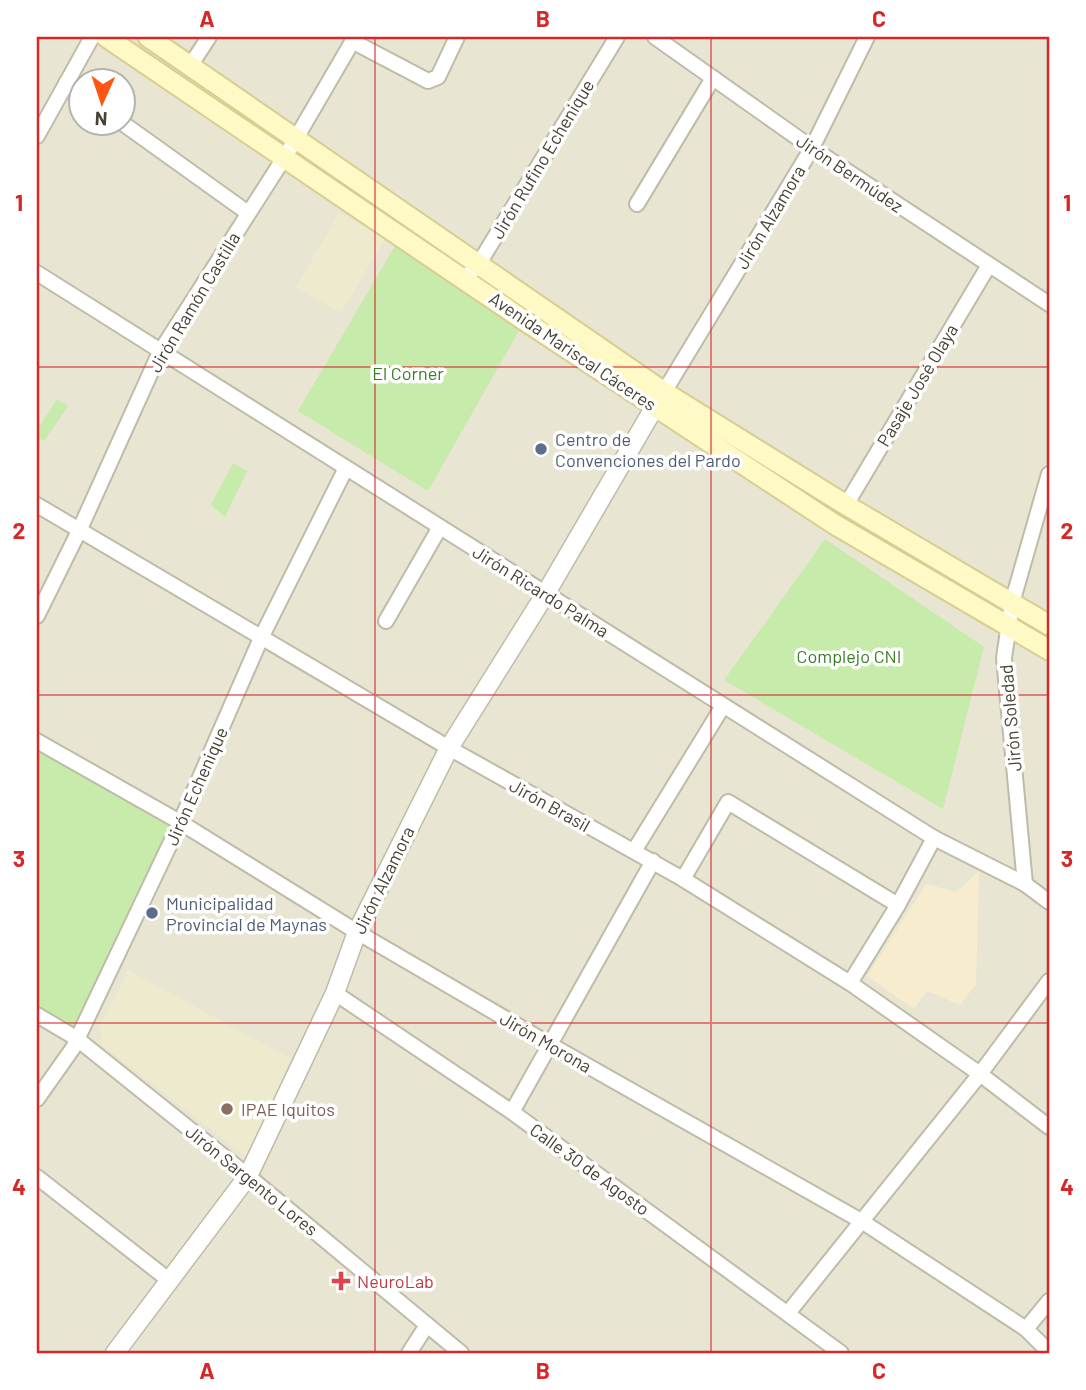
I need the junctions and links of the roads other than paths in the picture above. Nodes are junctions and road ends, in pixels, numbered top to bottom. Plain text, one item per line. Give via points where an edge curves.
1 (92, 37) edge
2 (106, 37) edge
3 (148, 37) edge
4 (209, 37) edge
5 (457, 37) edge
6 (617, 37) edge
7 (655, 37) edge
8 (867, 37) edge
9 (353, 39) edge
10 (76, 66) edge
11 (190, 66) junction
12 (713, 78) junction
13 (66, 83) edge
14 (136, 133) edge
15 (37, 136) edge
16 (296, 140) junction
17 (812, 148) junction
18 (284, 157) junction
19 (637, 204) dead end
20 (248, 213) junction
21 (989, 265) junction
22 (471, 272) junction
23 (37, 273) edge
24 (1049, 303) edge
25 (160, 352) junction
26 (659, 399) junction
27 (346, 468) junction
28 (1049, 474) edge
29 (37, 505) edge
30 (846, 505) junction
31 (440, 527) junction
32 (79, 531) junction
33 (546, 593) junction
34 (1012, 603) junction
35 (37, 616) edge
36 (386, 621) dead end
37 (1049, 625) edge
38 (1009, 627) junction
39 (261, 638) junction
40 (1049, 650) edge
41 (723, 706) junction
42 (37, 741) edge
43 (449, 748) junction
44 (180, 823) junction
45 (934, 838) junction
46 (634, 852) junction
47 (653, 861) junction
48 (682, 879) junction
49 (1026, 884) junction
50 (1049, 902) edge
51 (898, 905) junction
52 (357, 932) junction
53 (1049, 981) edge
54 (850, 983) junction
55 (335, 993) junction
56 (37, 1015) edge
57 (76, 1038) junction
58 (549, 1044) junction
59 (980, 1074) junction
60 (37, 1099) edge
61 (512, 1112) junction
62 (1049, 1126) edge
63 (248, 1175) junction
64 (37, 1177) edge
65 (863, 1222) junction
66 (170, 1280) junction
67 (1049, 1301) edge
68 (788, 1313) junction
69 (427, 1325) junction
70 (1026, 1329) junction
71 (1049, 1352) edge
72 (115, 1353) edge
73 (409, 1353) edge
74 (461, 1353) edge
75 (841, 1353) edge

1 - 10 street
2 - 18 main road, Avenida Mariscal Cáceres
3 - 11 main road, Avenida Mariscal Cáceres
4 - 11 street
5 - 9 street via 438,77 428,81
6 - 22 street, Jirón Rufino Echenique
7 - 12 street, Jirón Bermúdez
8 - 17 street, Jirón Alzamora
9 - 16 street, Jirón Ramón Castilla
11 - 16 main road, Avenida Mariscal Cáceres
12 - 17 street, Jirón Bermúdez
12 - 19 street
13 - 15 street
14 - 20 street
16 - 18 street, Jirón Ramón Castilla
16 - 22 main road, Avenida Mariscal Cáceres
17 - 21 street, Jirón Bermúdez
17 - 26 street, Jirón Alzamora
18 - 20 street, Jirón Ramón Castilla
18 - 22 main road, Avenida Mariscal Cáceres
20 - 25 street, Jirón Ramón Castilla
21 - 24 street, Jirón Bermúdez
21 - 30 street, Pasaje José Olaya
22 - 26 main road, Avenida Mariscal Cáceres
23 - 25 street, Jirón Ricardo Palma
25 - 27 street, Jirón Ricardo Palma
25 - 32 street, Jirón Ramón Castilla
26 - 30 main road, Avenida Mariscal Cáceres
26 - 33 street, Jirón Alzamora
26 - 38 main road, Avenida Mariscal Cáceres via 834,524
27 - 31 street, Jirón Ricardo Palma
27 - 39 street, Jirón Echenique
28 - 34 street, Jirón Soledad
29 - 32 street, Jirón Brasil
30 - 34 main road, Avenida Mariscal Cáceres
31 - 33 street, Jirón Ricardo Palma
31 - 36 street
32 - 35 street, Jirón Ramón Castilla
32 - 39 street, Jirón Brasil
33 - 41 street, Jirón Ricardo Palma
33 - 43 street, Jirón Alzamora
34 - 37 main road, Avenida Mariscal Cáceres
34 - 38 street, Jirón Soledad
38 - 40 main road, Avenida Mariscal Cáceres
38 - 49 street, Jirón Soledad via 1004,658
39 - 43 street, Jirón Brasil
39 - 44 street, Jirón Echenique
41 - 45 street, Jirón Ricardo Palma
41 - 46 street
42 - 44 street, Jirón Morona
43 - 46 street, Jirón Brasil
43 - 52 street, Jirón Alzamora
44 - 52 street, Jirón Morona
44 - 57 street, Jirón Echenique
45 - 49 street, Jirón Ricardo Palma
45 - 51 street
46 - 47 street, Jirón Brasil
47 - 48 street, Jirón Brasil
47 - 58 street
48 - 51 street via 728,802
48 - 54 street, Jirón Brasil
49 - 50 street, Jirón Ricardo Palma
51 - 54 street
52 - 55 street, Jirón Alzamora
52 - 58 street, Jirón Morona
53 - 59 street
54 - 59 street, Jirón Brasil
55 - 61 street, Calle 30 de Agosto
55 - 63 street, Jirón Alzamora
56 - 57 street, Jirón Sargento Lores
57 - 60 street, Jirón Echenique
57 - 63 street, Jirón Sargento Lores
58 - 61 street
58 - 65 street, Jirón Morona
59 - 62 street, Jirón Brasil
59 - 65 street
61 - 68 street, Calle 30 de Agosto
63 - 66 street, Jirón Alzamora
63 - 69 street, Jirón Sargento Lores
64 - 66 street
65 - 68 street
65 - 70 street, Jirón Morona
66 - 72 street, Jirón Alzamora
67 - 70 street
68 - 75 street, Calle 30 de Agosto
69 - 73 street
69 - 74 street, Jirón Sargento Lores
70 - 71 street, Jirón Morona

